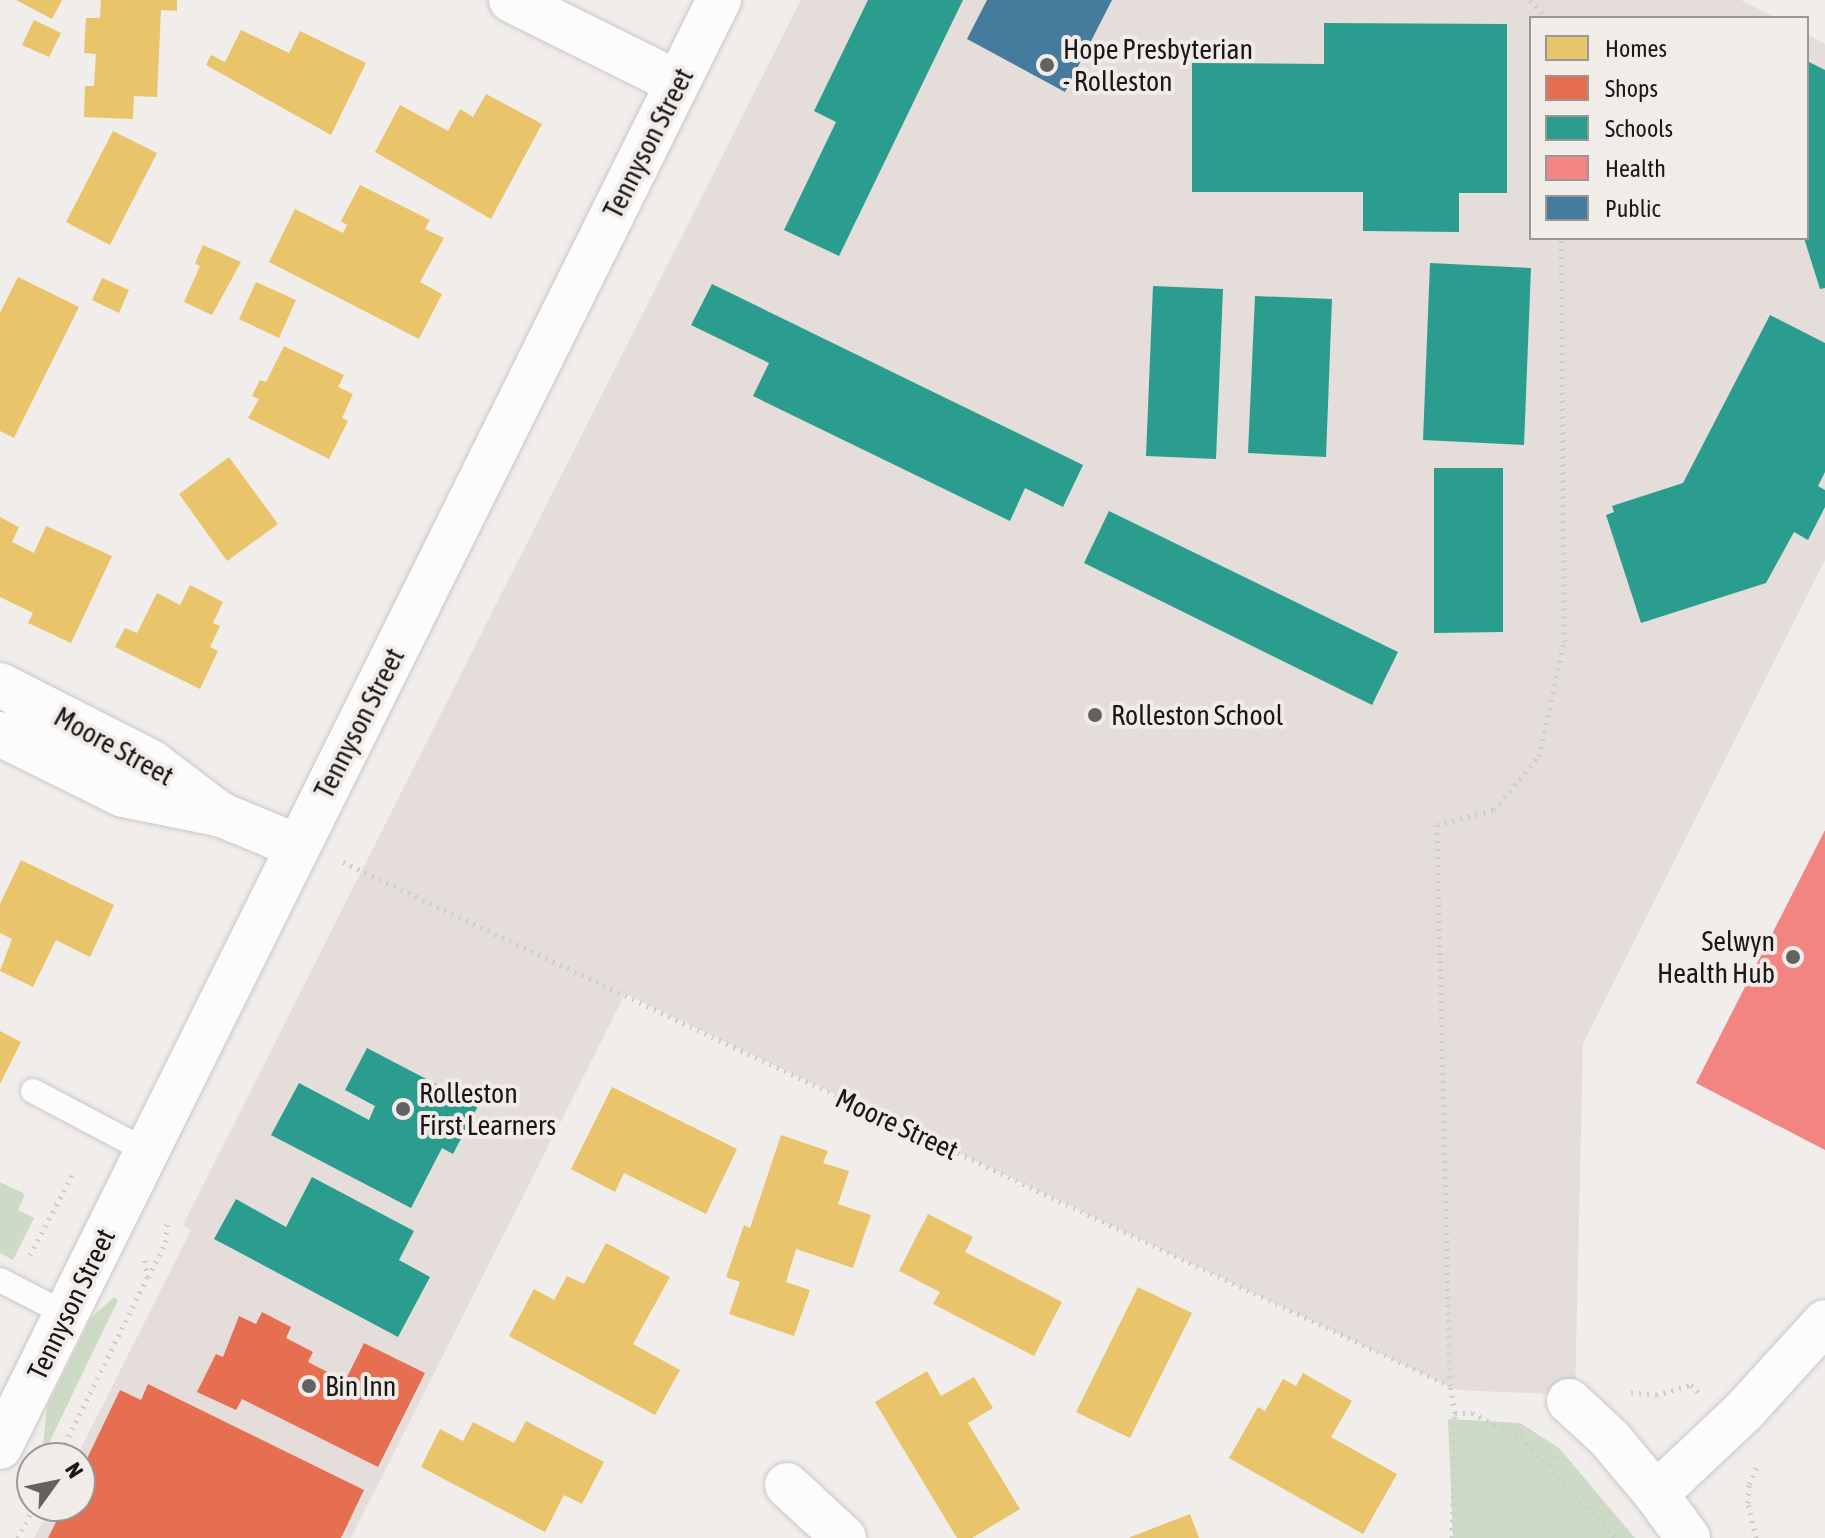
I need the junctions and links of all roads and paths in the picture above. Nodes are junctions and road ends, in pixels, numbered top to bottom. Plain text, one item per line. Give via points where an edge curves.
1 (511, 0) edge
2 (719, 0) edge
3 (1530, 0) edge
4 (1545, 16) edge
5 (678, 83) junction
6 (1561, 240) edge
7 (0, 685) edge
8 (0, 734) edge
9 (222, 815) junction
10 (297, 846) junction
11 (343, 862) dead end
12 (33, 1091) dead end
13 (147, 1151) junction
14 (75, 1170) dead end
15 (72, 1204) dead end
16 (168, 1217) dead end
17 (49, 1218) junction
18 (144, 1245) dead end
19 (147, 1278) junction
20 (7, 1284) edge
21 (66, 1314) junction
22 (1825, 1322) edge
23 (1450, 1386) junction
24 (1618, 1387) dead end
25 (1701, 1395) dead end
26 (1569, 1401) dead end
27 (1455, 1413) junction
28 (66, 1442) edge
29 (0, 1447) edge
30 (1759, 1464) dead end
31 (787, 1485) dead end
32 (1656, 1494) junction
33 (844, 1538) edge
34 (1452, 1538) edge
35 (1616, 1538) edge
36 (1688, 1538) edge
37 (1756, 1538) edge

1 - 5 street
2 - 5 street, Tennyson Street
3 - 4 path
5 - 10 street, Tennyson Street
6 - 23 path via 1561,656 1539,756 1494,810 1437,825
7 - 9 street, Moore Street via 151,762
8 - 9 street, Moore Street via 123,795
9 - 10 street, Moore Street
10 - 13 street, Tennyson Street
11 - 23 path, Moore Street
12 - 13 lane
13 - 21 street, Tennyson Street
14 - 17 path
15 - 17 path
16 - 19 path via 166,1242
17 - 20 path
18 - 19 path
19 - 28 path
20 - 21 lane
21 - 29 street, Tennyson Street
22 - 32 street via 1744,1411
23 - 27 path
24 - 25 path via 1656,1395 1691,1385
26 - 32 street
27 - 34 path
27 - 35 path via 1486,1416 1520,1437
30 - 37 path via 1749,1484 1748,1503
31 - 33 street
32 - 36 street

